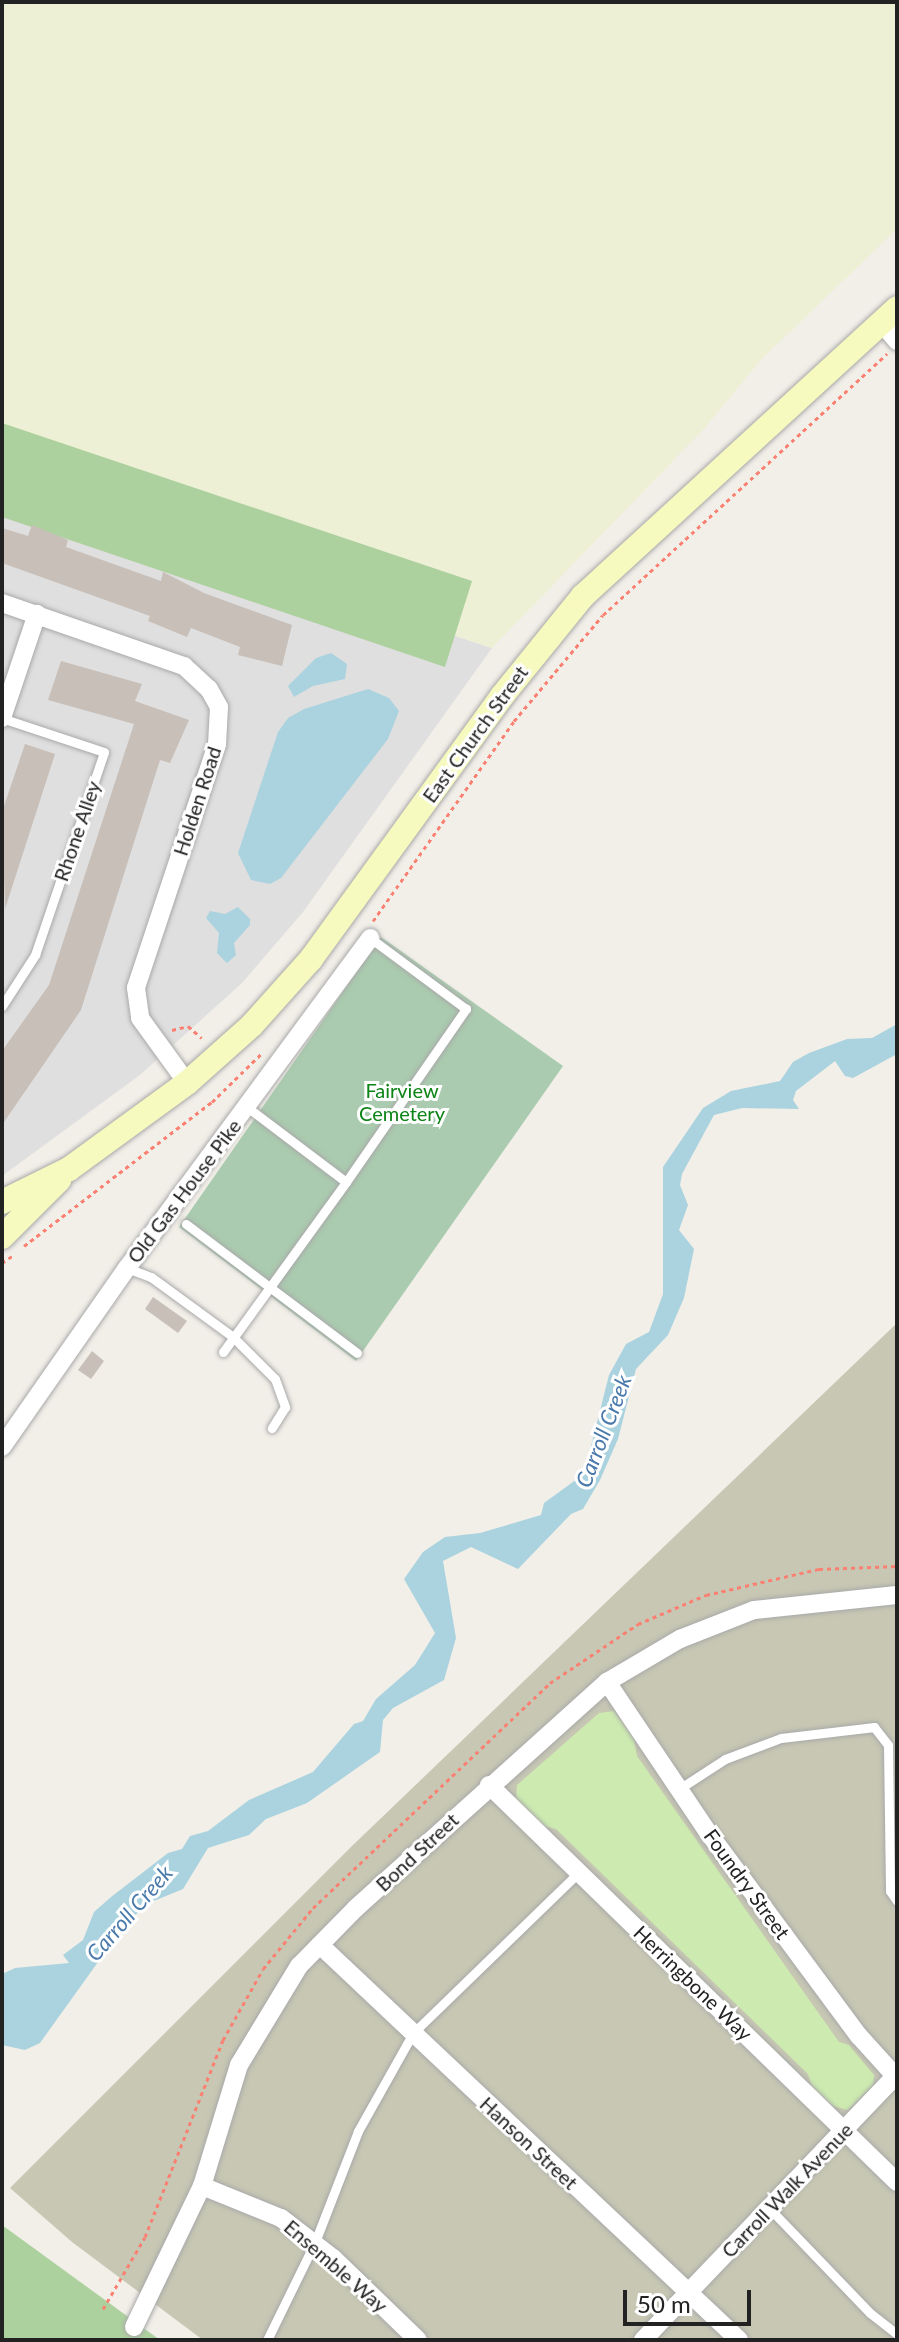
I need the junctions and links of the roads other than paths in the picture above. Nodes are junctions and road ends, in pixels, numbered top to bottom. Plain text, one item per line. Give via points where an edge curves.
1 (889, 315) edge
2 (894, 345) edge
3 (2, 603) edge
4 (37, 614) junction
5 (2, 718) edge
6 (371, 930) joint
7 (2, 1006) edge
8 (187, 1083) junction
9 (247, 1107) junction
10 (69, 1169) junction
11 (346, 1182) junction
12 (2, 1202) edge
13 (186, 1224) dead end
14 (2, 1237) edge
15 (127, 1268) junction
16 (270, 1287) junction
17 (233, 1337) junction
18 (223, 1352) dead end
19 (357, 1353) dead end
20 (272, 1428) dead end
21 (2, 1447) edge
22 (897, 1595) edge
23 (607, 1682) junction
24 (489, 1785) junction
25 (679, 1789) junction
26 (578, 1873) junction
27 (897, 1901) edge
28 (320, 1945) junction
29 (413, 2033) junction
30 (896, 2076) edge
31 (845, 2130) junction
32 (897, 2182) edge
33 (202, 2186) junction
34 (770, 2209) junction
35 (315, 2242) junction
36 (688, 2293) junction
37 (134, 2327) dead end
38 (897, 2334) edge
39 (267, 2340) edge
40 (418, 2340) edge
41 (643, 2340) edge
42 (739, 2340) edge

1 - 2 street
1 - 8 main road, East Church Street via 583,596 502,696 311,959 223,1054
3 - 4 street, Holden Road
4 - 5 street
4 - 8 street, Holden Road via 184,666 209,689 219,707 217,744 136,988 140,1018
5 - 7 lane, Rhone Alley via 104,752 35,955
6 - 9 street, Old Gas House Pike
6 - 11 lane via 466,1009
8 - 10 main road, East Church Street
9 - 11 lane
9 - 15 street, Old Gas House Pike
10 - 12 main road, East Church Street
10 - 14 main road, East Church Street
11 - 16 lane
13 - 16 lane
15 - 17 lane via 151,1277
15 - 21 street, Old Gas House Pike
16 - 17 lane
16 - 19 lane
17 - 18 lane
17 - 20 lane via 282,1393 285,1407
22 - 23 street, Bond Street via 754,1610 680,1639
23 - 24 street, Bond Street
23 - 25 street, Foundry Street
24 - 26 street, Herringbone Way
24 - 28 street, Bond Street
25 - 27 lane via 725,1759 781,1738 874,1727 888,1745 890,1891
25 - 30 street, Foundry Street via 859,2036
26 - 29 lane
26 - 31 street, Herringbone Way
28 - 29 street, Hanson Street
28 - 33 street, Bond Street via 299,1966 239,2065
29 - 35 lane via 358,2131
29 - 36 street, Hanson Street
30 - 31 street, Carroll Walk Avenue
31 - 32 street, Herringbone Way
31 - 34 street, Carroll Walk Avenue
33 - 35 street, Ensemble Way via 281,2218
33 - 37 street, Bond Street
34 - 36 street, Carroll Walk Avenue
34 - 38 lane
35 - 39 lane
35 - 40 street, Ensemble Way
36 - 41 street, Carroll Walk Avenue
36 - 42 street, Hanson Street

